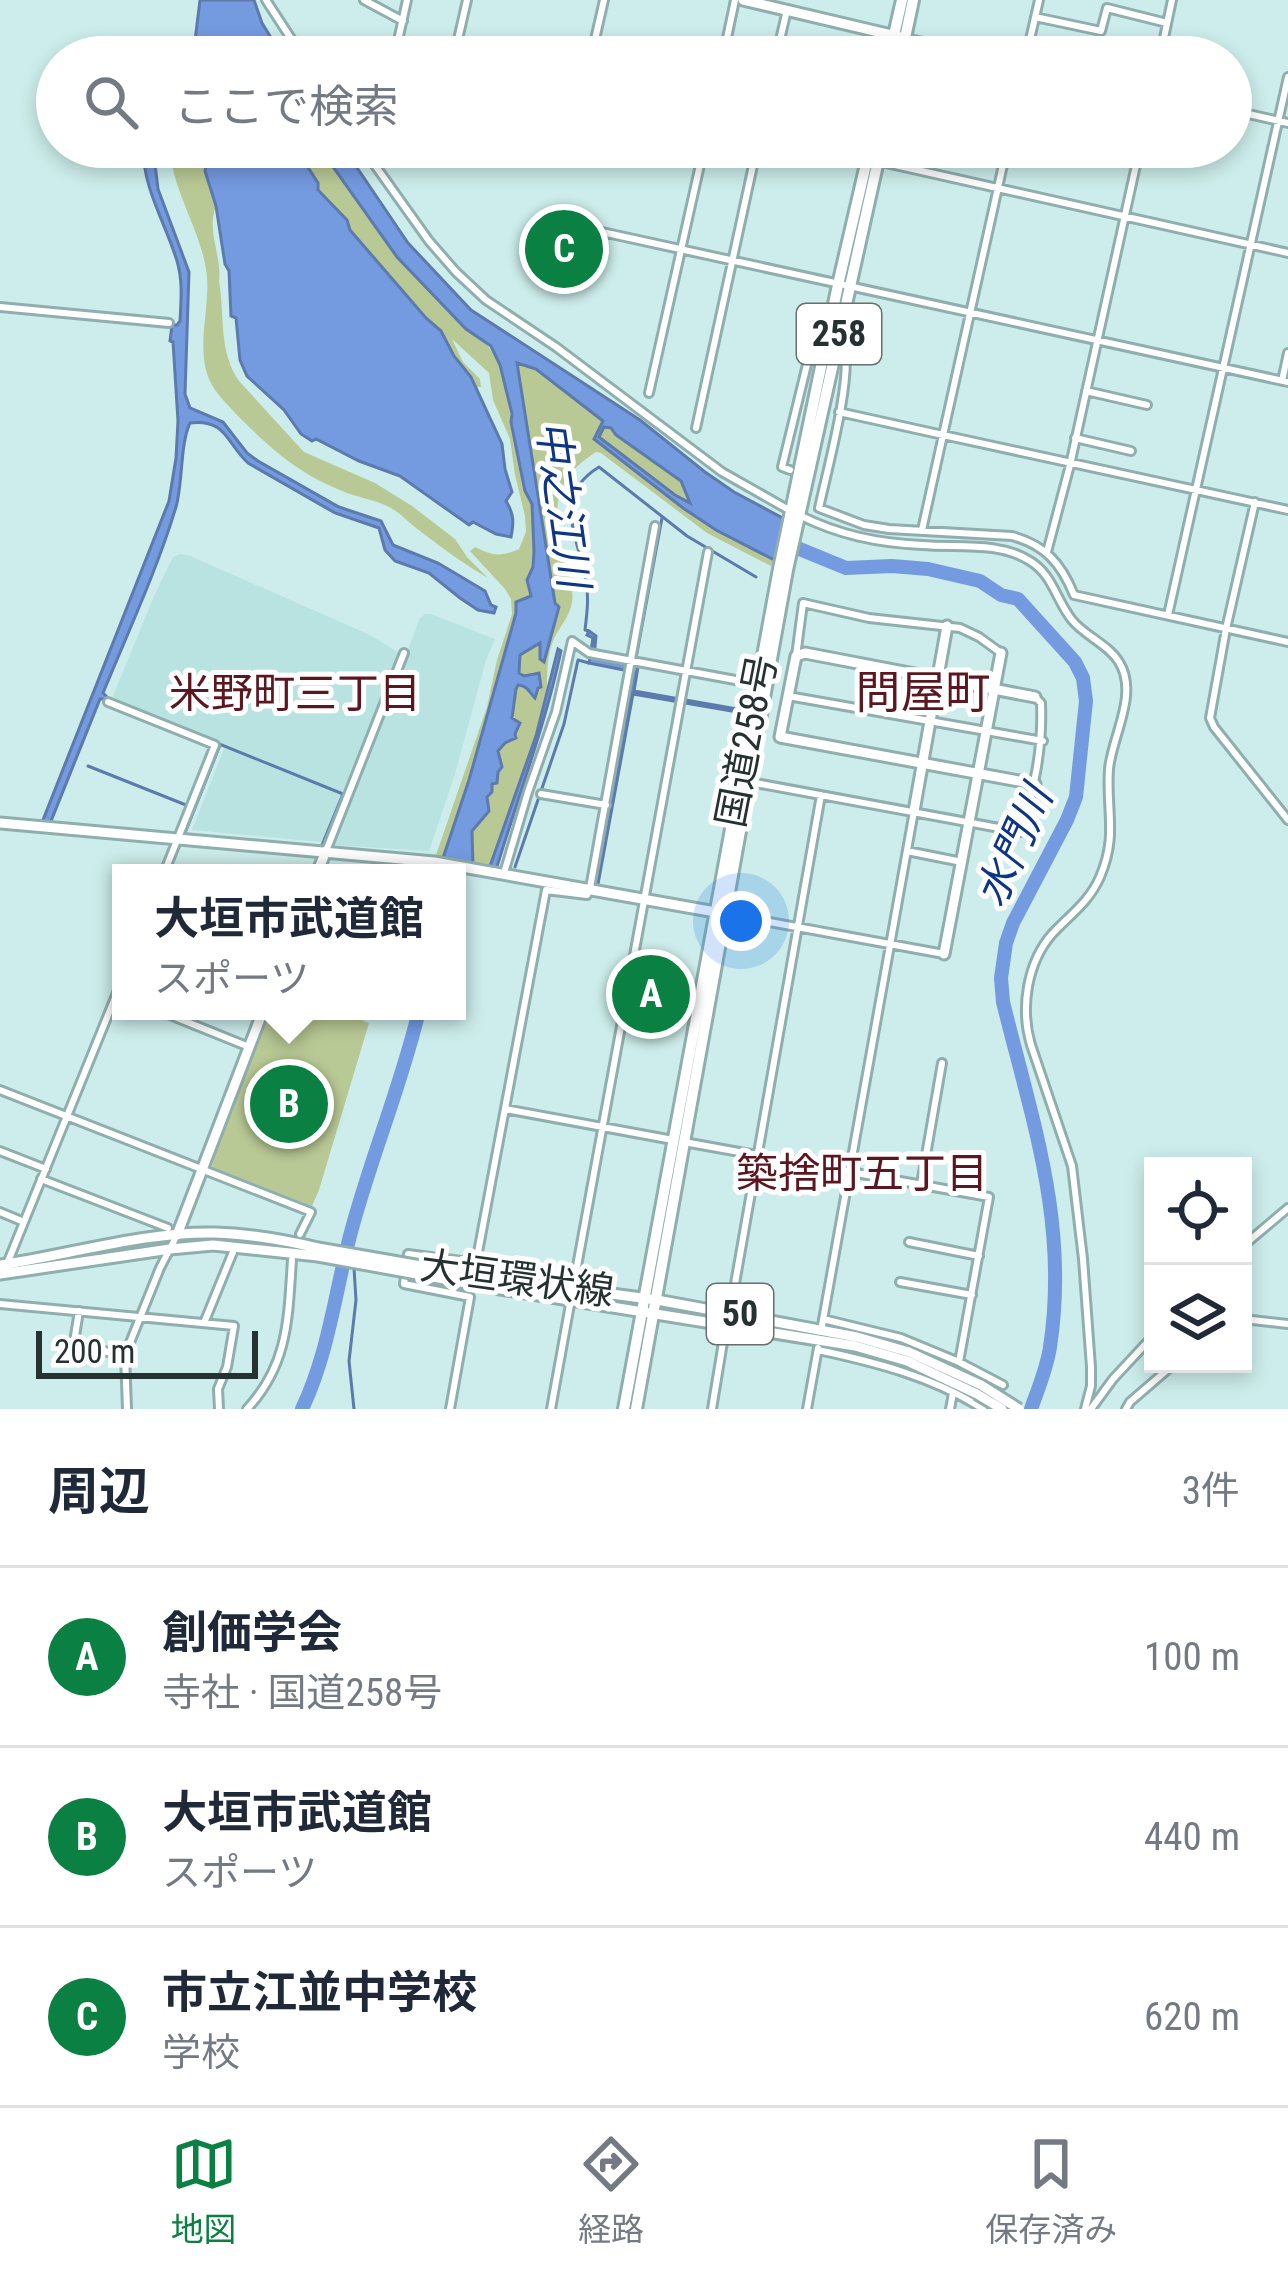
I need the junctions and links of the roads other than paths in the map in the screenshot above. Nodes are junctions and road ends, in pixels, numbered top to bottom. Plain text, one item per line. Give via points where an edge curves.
1 (266, 0) edge
2 (364, 0) edge
3 (407, 0) edge
4 (467, 0) edge
5 (604, 0) edge
6 (739, 0) edge
7 (902, 0) edge
8 (913, 0) edge
9 (1039, 0) edge
10 (1172, 0) edge
11 (784, 6) edge
12 (1035, 17) junction
13 (403, 21) junction
14 (1167, 23) junction
15 (289, 36) edge
16 (399, 36) edge
17 (459, 36) edge
18 (596, 36) edge
19 (729, 36) edge
20 (779, 36) edge
21 (899, 36) junction
22 (1031, 36) edge
23 (1164, 36) edge
24 (1288, 77) edge
25 (1252, 115) edge
26 (1278, 121) junction
27 (1288, 123) edge
28 (377, 168) edge
29 (699, 168) edge
30 (752, 168) edge
31 (869, 168) edge
32 (919, 168) edge
33 (1002, 168) edge
34 (1135, 168) edge
35 (998, 188) junction
36 (1124, 215) junction
37 (601, 237) dead end
38 (1251, 245) junction
39 (681, 250) junction
40 (1288, 253) edge
41 (732, 261) junction
42 (844, 286) junction
43 (0, 307) edge
44 (970, 312) junction
45 (169, 323) dead end
46 (1096, 340) junction
47 (832, 341) junction
48 (1288, 353) edge
49 (1224, 368) junction
50 (1285, 382) edge
51 (1086, 391) junction
52 (649, 393) dead end
53 (1147, 405) dead end
54 (839, 412) junction
55 (696, 428) dead end
56 (943, 435) junction
57 (1075, 438) junction
58 (1131, 451) dead end
59 (1070, 464) junction
60 (790, 470) dead end
61 (815, 475) dead end
62 (826, 477) junction
63 (1197, 489) junction
64 (1255, 502) junction
65 (1288, 510) edge
66 (794, 516) junction
67 (656, 526) dead end
68 (922, 530) junction
69 (707, 552) dead end
70 (1047, 552) junction
71 (783, 569) junction
72 (1168, 615) junction
73 (947, 626) junction
74 (1226, 629) junction
75 (1288, 642) edge
76 (404, 653) dead end
77 (1001, 653) joint
78 (796, 656) junction
79 (631, 666) junction
80 (685, 670) junction
81 (938, 678) junction
82 (757, 685) junction
83 (994, 688) junction
84 (788, 696) junction
85 (1035, 697) joint
86 (108, 702) dead end
87 (930, 722) junction
88 (754, 730) junction
89 (986, 732) junction
90 (780, 737) junction
91 (1042, 741) junction
92 (922, 761) junction
93 (978, 773) junction
94 (750, 782) junction
95 (1035, 784) junction
96 (541, 794) dead end
97 (821, 795) junction
98 (606, 805) junction
99 (914, 811) junction
100 (1288, 820) edge
101 (969, 822) junction
102 (0, 823) edge
103 (178, 838) junction
104 (326, 851) junction
105 (907, 851) junction
106 (962, 862) junction
107 (169, 864) edge
108 (321, 864) edge
109 (446, 864) edge
110 (466, 867) edge
111 (502, 873) junction
112 (590, 888) junction
113 (645, 899) junction
114 (720, 913) junction
115 (798, 927) junction
116 (891, 944) junction
117 (944, 954) joint
118 (112, 1011) edge
119 (182, 1020) edge
120 (260, 1020) edge
121 (249, 1047) junction
122 (942, 1063) dead end
123 (0, 1090) edge
124 (505, 1109) junction
125 (67, 1117) junction
126 (603, 1127) junction
127 (680, 1141) junction
128 (0, 1151) edge
129 (758, 1155) junction
130 (46, 1169) junction
131 (201, 1170) junction
132 (849, 1172) junction
133 (41, 1180) junction
134 (921, 1184) junction
135 (1288, 1208) edge
136 (0, 1212) edge
137 (24, 1222) junction
138 (172, 1231) junction
139 (300, 1234) dead end
140 (1252, 1238) edge
141 (909, 1242) dead end
142 (170, 1249) junction
143 (233, 1252) dead end
144 (318, 1252) junction
145 (979, 1256) junction
146 (292, 1260) dead end
147 (2, 1271) edge
148 (900, 1282) dead end
149 (572, 1294) junction
150 (972, 1294) junction
151 (0, 1304) edge
152 (649, 1305) junction
153 (79, 1311) junction
154 (140, 1316) junction
155 (728, 1318) junction
156 (1252, 1320) edge
157 (204, 1323) junction
158 (1288, 1324) edge
159 (820, 1335) junction
160 (1144, 1346) edge
161 (125, 1357) junction
162 (959, 1362) junction
163 (1008, 1371) dead end
164 (1164, 1373) edge
165 (1003, 1384) junction
166 (979, 1390) junction
167 (953, 1393) junction
168 (1089, 1406) edge
169 (127, 1409) edge
170 (219, 1409) edge
171 (248, 1409) edge
172 (450, 1409) edge
173 (551, 1409) edge
174 (624, 1409) edge
175 (635, 1409) edge
176 (712, 1409) edge
177 (807, 1409) edge
178 (950, 1409) edge
179 (983, 1409) edge
180 (998, 1409) edge
181 (1019, 1409) edge
182 (1126, 1409) edge

1 - 15 street
2 - 13 street
3 - 13 street
4 - 17 street
5 - 18 street
6 - 11 street
6 - 19 street
7 - 21 highway
8 - 21 highway
9 - 12 street
10 - 14 street
11 - 20 street
11 - 21 street
12 - 14 street via 1101,31 1107,8
12 - 22 street
13 - 16 street
14 - 23 street
24 - 26 street
25 - 26 street
26 - 27 street
26 - 38 street
28 - 66 street via 429,241 486,300
29 - 39 street
30 - 41 street
31 - 42 highway, 国道258号 / 258
32 - 35 street
33 - 35 street
34 - 36 street
35 - 36 street
35 - 44 street
36 - 38 street
36 - 46 street
37 - 39 street
38 - 40 street
38 - 49 street
39 - 41 street
39 - 52 street
41 - 42 street
41 - 55 street
42 - 44 street
42 - 47 highway, 国道258号 / 258
43 - 45 street
44 - 46 street
44 - 56 street
46 - 49 street
46 - 51 street
47 - 54 street via 847,353
47 - 60 street via 817,338 811,348 782,466
47 - 66 highway, 国道258号 / 258
48 - 50 street
49 - 50 street
49 - 63 street
51 - 53 street
51 - 57 street
54 - 56 street
54 - 62 street
56 - 59 street
56 - 68 street
57 - 58 street
57 - 59 street
59 - 63 street
59 - 70 street
61 - 62 street
62 - 68 street via 819,508 864,525
63 - 64 street
63 - 72 street
64 - 65 street
64 - 74 street
66 - 71 highway, 国道258号 / 258
66 - 168 street via 880,542 1017,554 1048,577 1069,616 1124,673 1110,761 1111,848 1090,897 1038,957 1025,1007 1072,1166
67 - 79 street
68 - 70 street via 1012,536
69 - 80 street
70 - 72 street via 1074,595
71 - 82 highway, 国道258号 / 258
71 - 88 highway, 国道258号 / 258
72 - 74 street
73 - 77 street
73 - 78 street via 803,603
73 - 81 street
74 - 75 street
74 - 100 street via 1210,718
76 - 104 street
77 - 83 street
78 - 81 street
78 - 84 street
79 - 80 street
79 - 98 street
79 - 111 street via 572,641
80 - 82 street
80 - 113 street
81 - 83 street
81 - 87 street
82 - 88 highway, 国道258号 / 258
83 - 85 street
83 - 89 street
84 - 87 street
84 - 90 street
85 - 91 street
86 - 103 street via 214,745
87 - 89 street
87 - 92 street
88 - 90 street
88 - 94 highway, 国道258号 / 258
88 - 114 highway, 国道258号 / 258
89 - 91 street
89 - 93 street
90 - 92 street
91 - 95 street
92 - 93 street
92 - 99 street
93 - 95 street
93 - 101 street
94 - 97 street
94 - 114 highway, 国道258号 / 258
95 - 101 street via 1021,832
96 - 98 street
97 - 99 street
97 - 115 street
98 - 112 street
99 - 101 street
99 - 105 street
101 - 106 street
102 - 103 street
103 - 104 street
103 - 107 street
104 - 108 street
104 - 109 street
105 - 106 street
105 - 116 street
106 - 117 street
110 - 111 street
111 - 112 street
112 - 113 street
112 - 124 street via 587,896 546,890
113 - 114 street
113 - 126 street
114 - 115 street
114 - 127 highway, 国道258号 / 258
115 - 116 street
115 - 129 street
116 - 117 street
116 - 132 street
118 - 125 street
119 - 121 street
120 - 121 street
121 - 131 street
122 - 134 street
123 - 125 street
124 - 126 street
124 - 172 street via 476,1263 409,1252 404,1284 470,1297
125 - 130 street
125 - 131 street
126 - 127 street
126 - 149 street
127 - 129 street
127 - 152 highway, 国道258号 / 258
128 - 130 street
129 - 132 street
129 - 155 street
130 - 133 street
131 - 138 street
131 - 139 street via 311,1212
132 - 134 street
132 - 159 street
133 - 137 street
133 - 138 street
134 - 145 street via 989,1197
135 - 140 street
136 - 137 street
137 - 147 street
138 - 142 street
138 - 144 street, 大垣環状線 / 50 via 272,1237
138 - 147 street, 大垣環状線 / 50
141 - 145 street
142 - 144 street, 大垣環状線 / 50
142 - 147 street, 大垣環状線 / 50
142 - 154 street
143 - 157 street
144 - 149 street, 大垣環状線 / 50, bridge
145 - 150 street
146 - 171 street via 287,1334
148 - 150 street
149 - 152 street, 大垣環状線 / 50
149 - 173 street
150 - 162 street
151 - 153 street
152 - 155 street, 大垣環状線 / 50
152 - 174 highway, 国道258号 / 258
152 - 175 highway, 国道258号 / 258
153 - 154 street
153 - 161 street via 74,1342
154 - 157 street
154 - 161 street
155 - 159 street, 大垣環状線 / 50
155 - 176 street
156 - 158 street
157 - 170 street via 234,1326
159 - 162 street via 901,1338
159 - 166 street, 大垣環状線 / 50 via 909,1352
159 - 167 street
159 - 177 street
160 - 168 street
161 - 169 street
162 - 165 street
163 - 165 street
164 - 182 street
165 - 180 street
166 - 180 street, 大垣環状線 / 50, bridge
166 - 181 street, 大垣環状線 / 50, bridge
167 - 178 street
167 - 179 street

